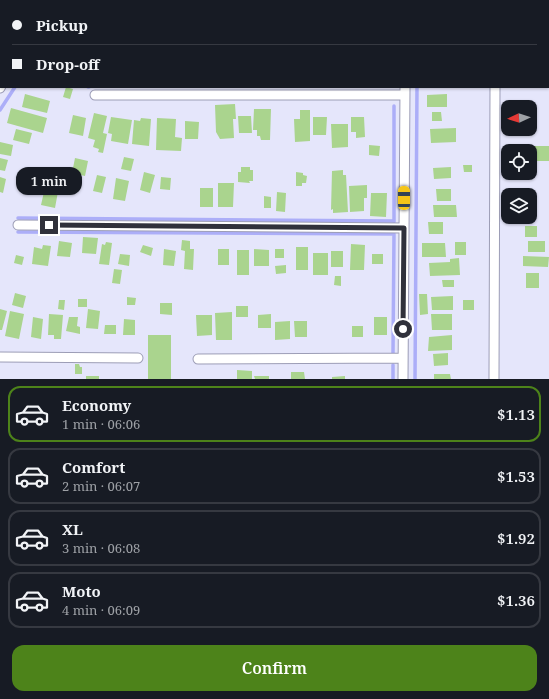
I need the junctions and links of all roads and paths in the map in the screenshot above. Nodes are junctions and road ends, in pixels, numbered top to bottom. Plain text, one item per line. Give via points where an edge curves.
1 (495, 88) edge
2 (405, 91) edge
3 (95, 95) dead end
4 (18, 225) dead end
5 (404, 228) junction
6 (0, 357) edge
7 (138, 358) dead end
8 (403, 358) junction
9 (198, 359) dead end
10 (403, 379) edge
11 (494, 379) edge

1 - 11 street
2 - 3 street
2 - 5 street
4 - 5 street
5 - 8 street
6 - 7 street
8 - 9 street
8 - 10 street

